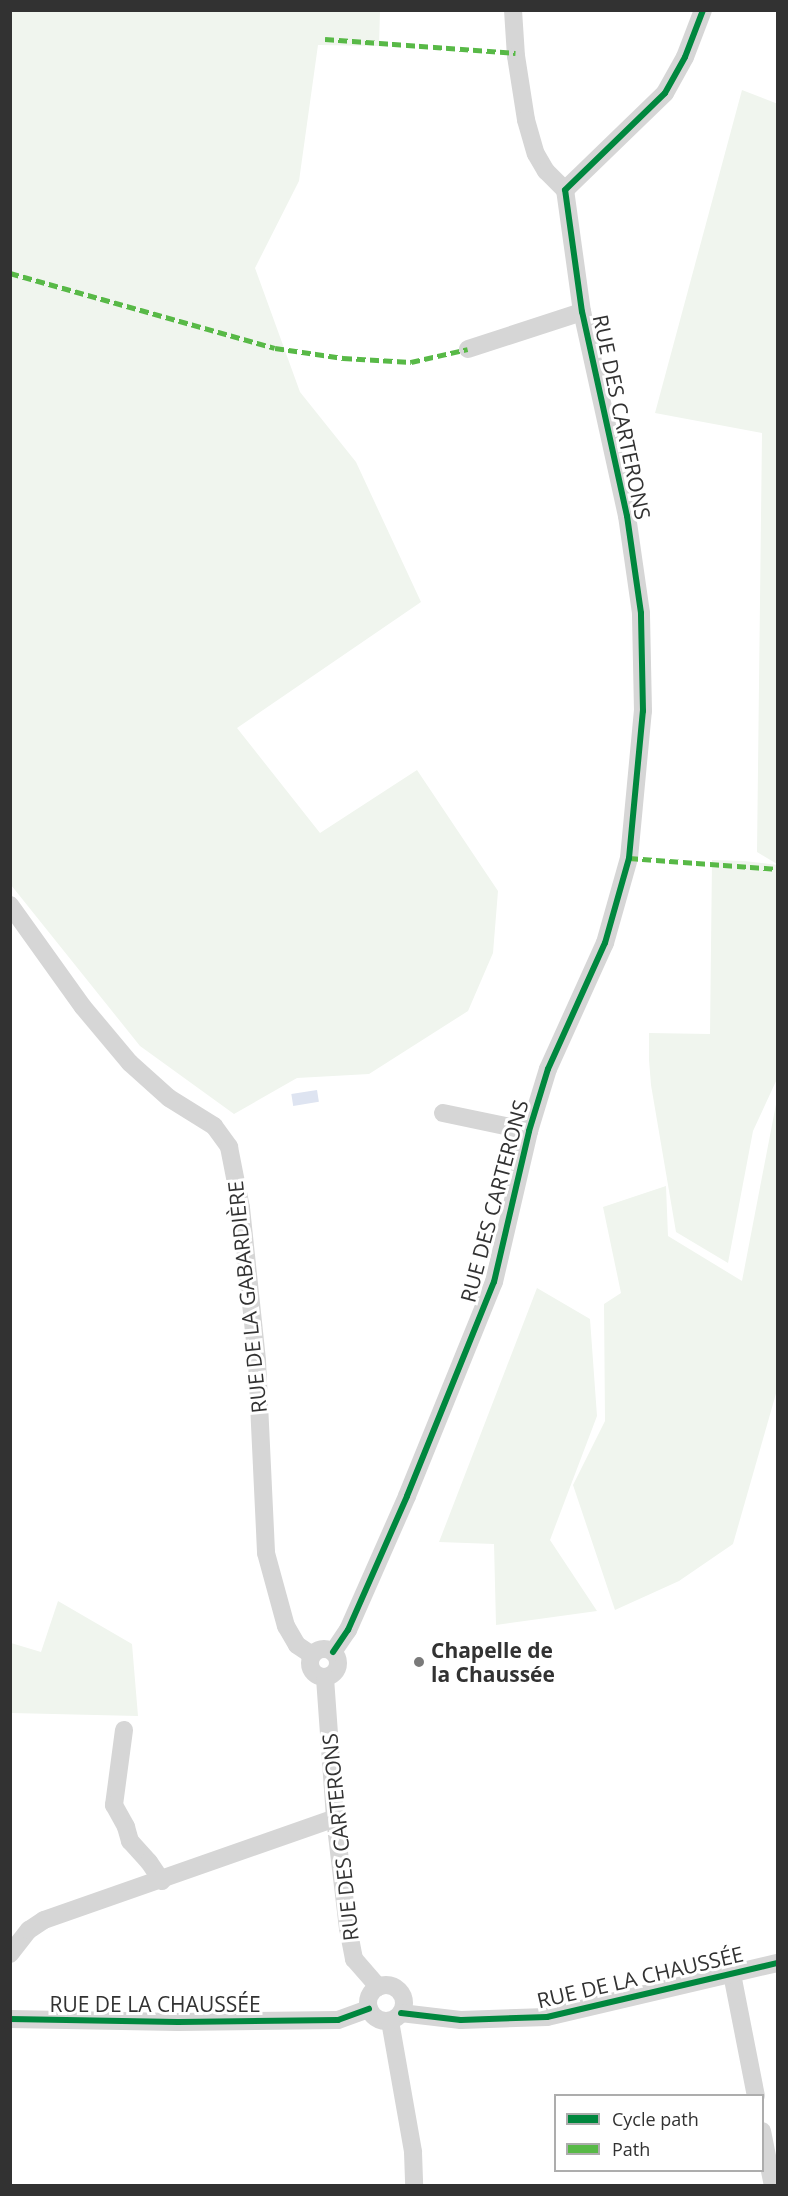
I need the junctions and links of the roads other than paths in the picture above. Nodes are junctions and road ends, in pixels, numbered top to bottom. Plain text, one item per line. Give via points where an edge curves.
1 (513, 10) edge
2 (702, 10) edge
3 (565, 190) junction
4 (582, 312) junction
5 (468, 349) dead end
6 (10, 905) edge
7 (443, 1113) dead end
8 (529, 1131) junction
9 (333, 1652) junction
10 (312, 1655) junction
11 (325, 1678) junction
12 (124, 1730) dead end
13 (335, 1818) junction
14 (162, 1881) junction
15 (10, 1954) edge
16 (777, 1963) edge
17 (732, 1974) junction
18 (378, 1987) junction
19 (369, 2009) junction
20 (396, 2017) junction
21 (10, 2019) edge
22 (756, 2094) edge
23 (764, 2142) edge
24 (414, 2186) edge
25 (772, 2186) edge

1 - 3 street via 516,56 529,131 546,171
2 - 3 street via 685,57 665,93
3 - 4 street, RUE DES CARTERONS
4 - 5 street
4 - 8 street, RUE DES CARTERONS via 628,527 641,613 643,711 629,858 605,943 548,1069
6 - 10 street, RUE DE LA GABARDIÈRE via 83,1007 130,1063 169,1098 214,1126 229,1147 242,1208 257,1361 266,1553 286,1626 297,1645
7 - 8 street
8 - 9 street, RUE DES CARTERONS via 494,1282 407,1496 348,1630
9 - 10 street via 320,1649
9 - 11 street via 338,1665 334,1674
10 - 11 street via 309,1664 313,1672
11 - 13 street, RUE DES CARTERONS
12 - 14 street via 114,1805 130,1841
13 - 14 street
13 - 18 street, RUE DES CARTERONS via 354,1959
14 - 15 street via 44,1920 29,1929
16 - 17 street, RUE DE LA CHAUSSÉE
17 - 20 street, RUE DE LA CHAUSSÉE via 547,2017
17 - 22 street
18 - 19 street via 369,1997
18 - 20 street via 385,1985 399,1991 403,1998
19 - 20 street via 374,2016
19 - 21 street, RUE DE LA CHAUSSÉE via 338,2020
20 - 24 street
23 - 25 street

